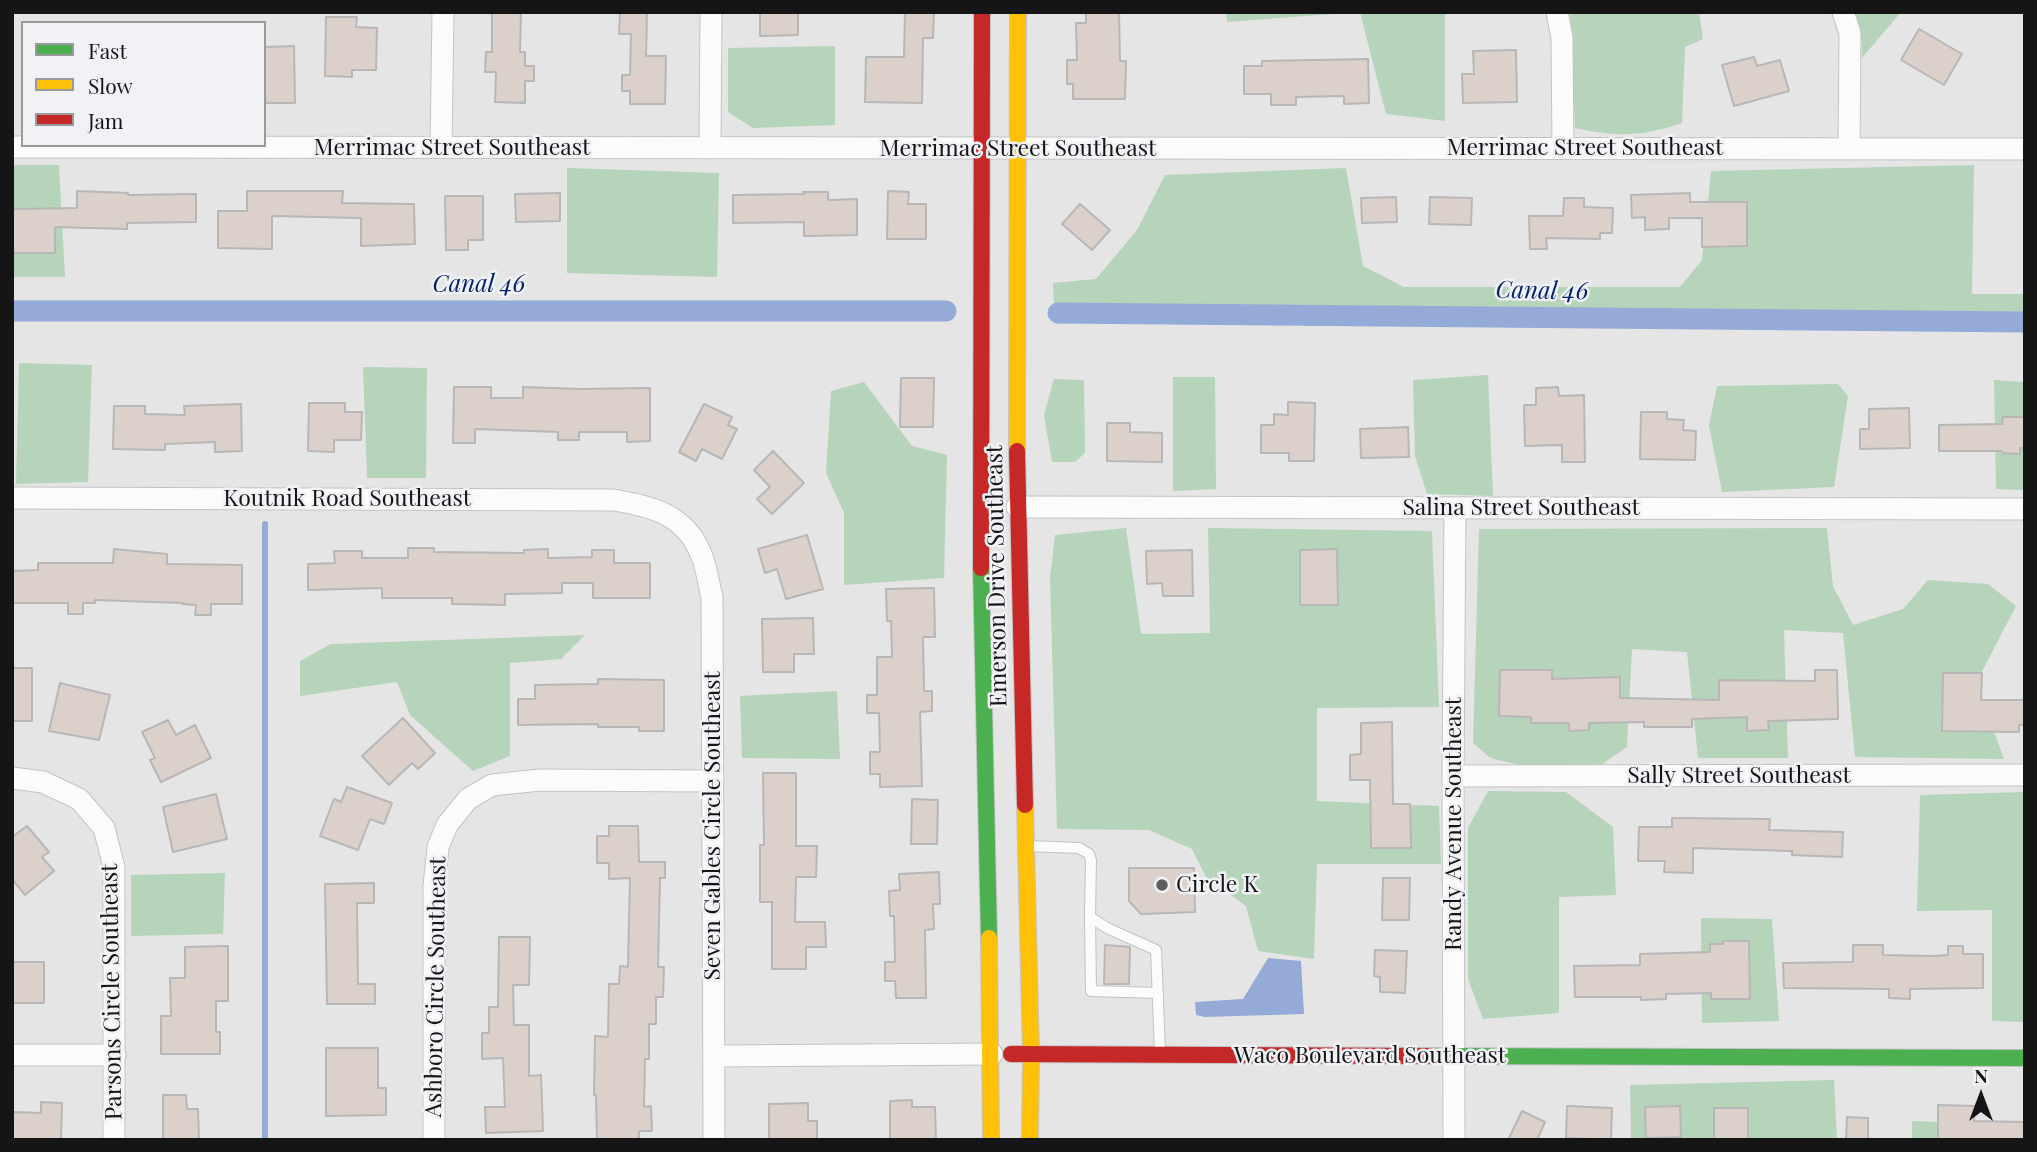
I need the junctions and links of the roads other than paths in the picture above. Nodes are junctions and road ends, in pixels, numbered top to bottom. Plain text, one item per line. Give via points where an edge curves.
1 (443, 12) edge
2 (711, 12) edge
3 (982, 12) edge
4 (1018, 12) edge
5 (1557, 12) edge
6 (1843, 12) edge
7 (441, 147) junction
8 (12, 148) edge
9 (710, 148) junction
10 (1563, 148) junction
11 (980, 149) junction
12 (1850, 149) junction
13 (2025, 149) edge
14 (1017, 150) junction
15 (12, 498) edge
16 (1017, 507) junction
17 (1455, 508) junction
18 (2025, 509) edge
19 (678, 520) joint
20 (2025, 775) edge
21 (1453, 776) junction
22 (12, 778) edge
23 (713, 781) junction
24 (1026, 846) junction
25 (1090, 917) junction
26 (1158, 993) junction
27 (992, 1054) junction
28 (1031, 1054) junction
29 (12, 1055) edge
30 (115, 1055) junction
31 (1160, 1055) junction
32 (715, 1056) junction
33 (1455, 1057) junction
34 (2025, 1058) edge
35 (114, 1140) edge
36 (434, 1140) edge
37 (714, 1140) edge
38 (991, 1140) edge
39 (1030, 1140) edge
40 (1454, 1140) edge

1 - 7 street
2 - 9 street
3 - 11 street, Emerson Drive Southeast
4 - 14 street, Emerson Drive Southeast
5 - 10 street via 1562,38
6 - 12 street via 1850,33
7 - 8 street, Merrimac Street Southeast
7 - 9 street, Merrimac Street Southeast
9 - 11 street, Merrimac Street Southeast
10 - 12 street, Merrimac Street Southeast
10 - 14 street, Merrimac Street Southeast
11 - 14 street, Merrimac Street Southeast
11 - 27 street, Emerson Drive Southeast via 980,521
12 - 13 street, Merrimac Street Southeast
14 - 16 street, Emerson Drive Southeast
15 - 19 street, Koutnik Road Southeast via 613,500 644,505
16 - 17 street, Salina Street Southeast
16 - 24 street, Emerson Drive Southeast
17 - 18 street, Salina Street Southeast
17 - 21 street, Randy Avenue Southeast
19 - 23 street, Seven Gables Circle Southeast via 701,553 712,597
20 - 21 street, Sally Street Southeast
21 - 33 street, Randy Avenue Southeast
22 - 30 street, Parsons Circle Southeast via 43,782 79,799 104,828 114,867
23 - 32 street, Seven Gables Circle Southeast
23 - 36 street, Ashboro Circle Southeast via 540,780 492,785 468,799 447,825 438,847 434,886
24 - 25 lane via 1079,848 1089,854
24 - 28 street, Emerson Drive Southeast
25 - 26 lane via 1156,950
25 - 26 lane via 1091,991
26 - 31 lane
27 - 28 street, Waco Boulevard Southeast
27 - 32 street, Waco Boulevard Southeast
27 - 38 street, Emerson Drive Southeast
28 - 31 street, Waco Boulevard Southeast
28 - 39 street, Emerson Drive Southeast
29 - 30 street
30 - 35 street, Parsons Circle Southeast
31 - 33 street, Waco Boulevard Southeast
32 - 37 street, Seven Gables Circle Southeast
33 - 34 street, Waco Boulevard Southeast
33 - 40 street, Randy Avenue Southeast

